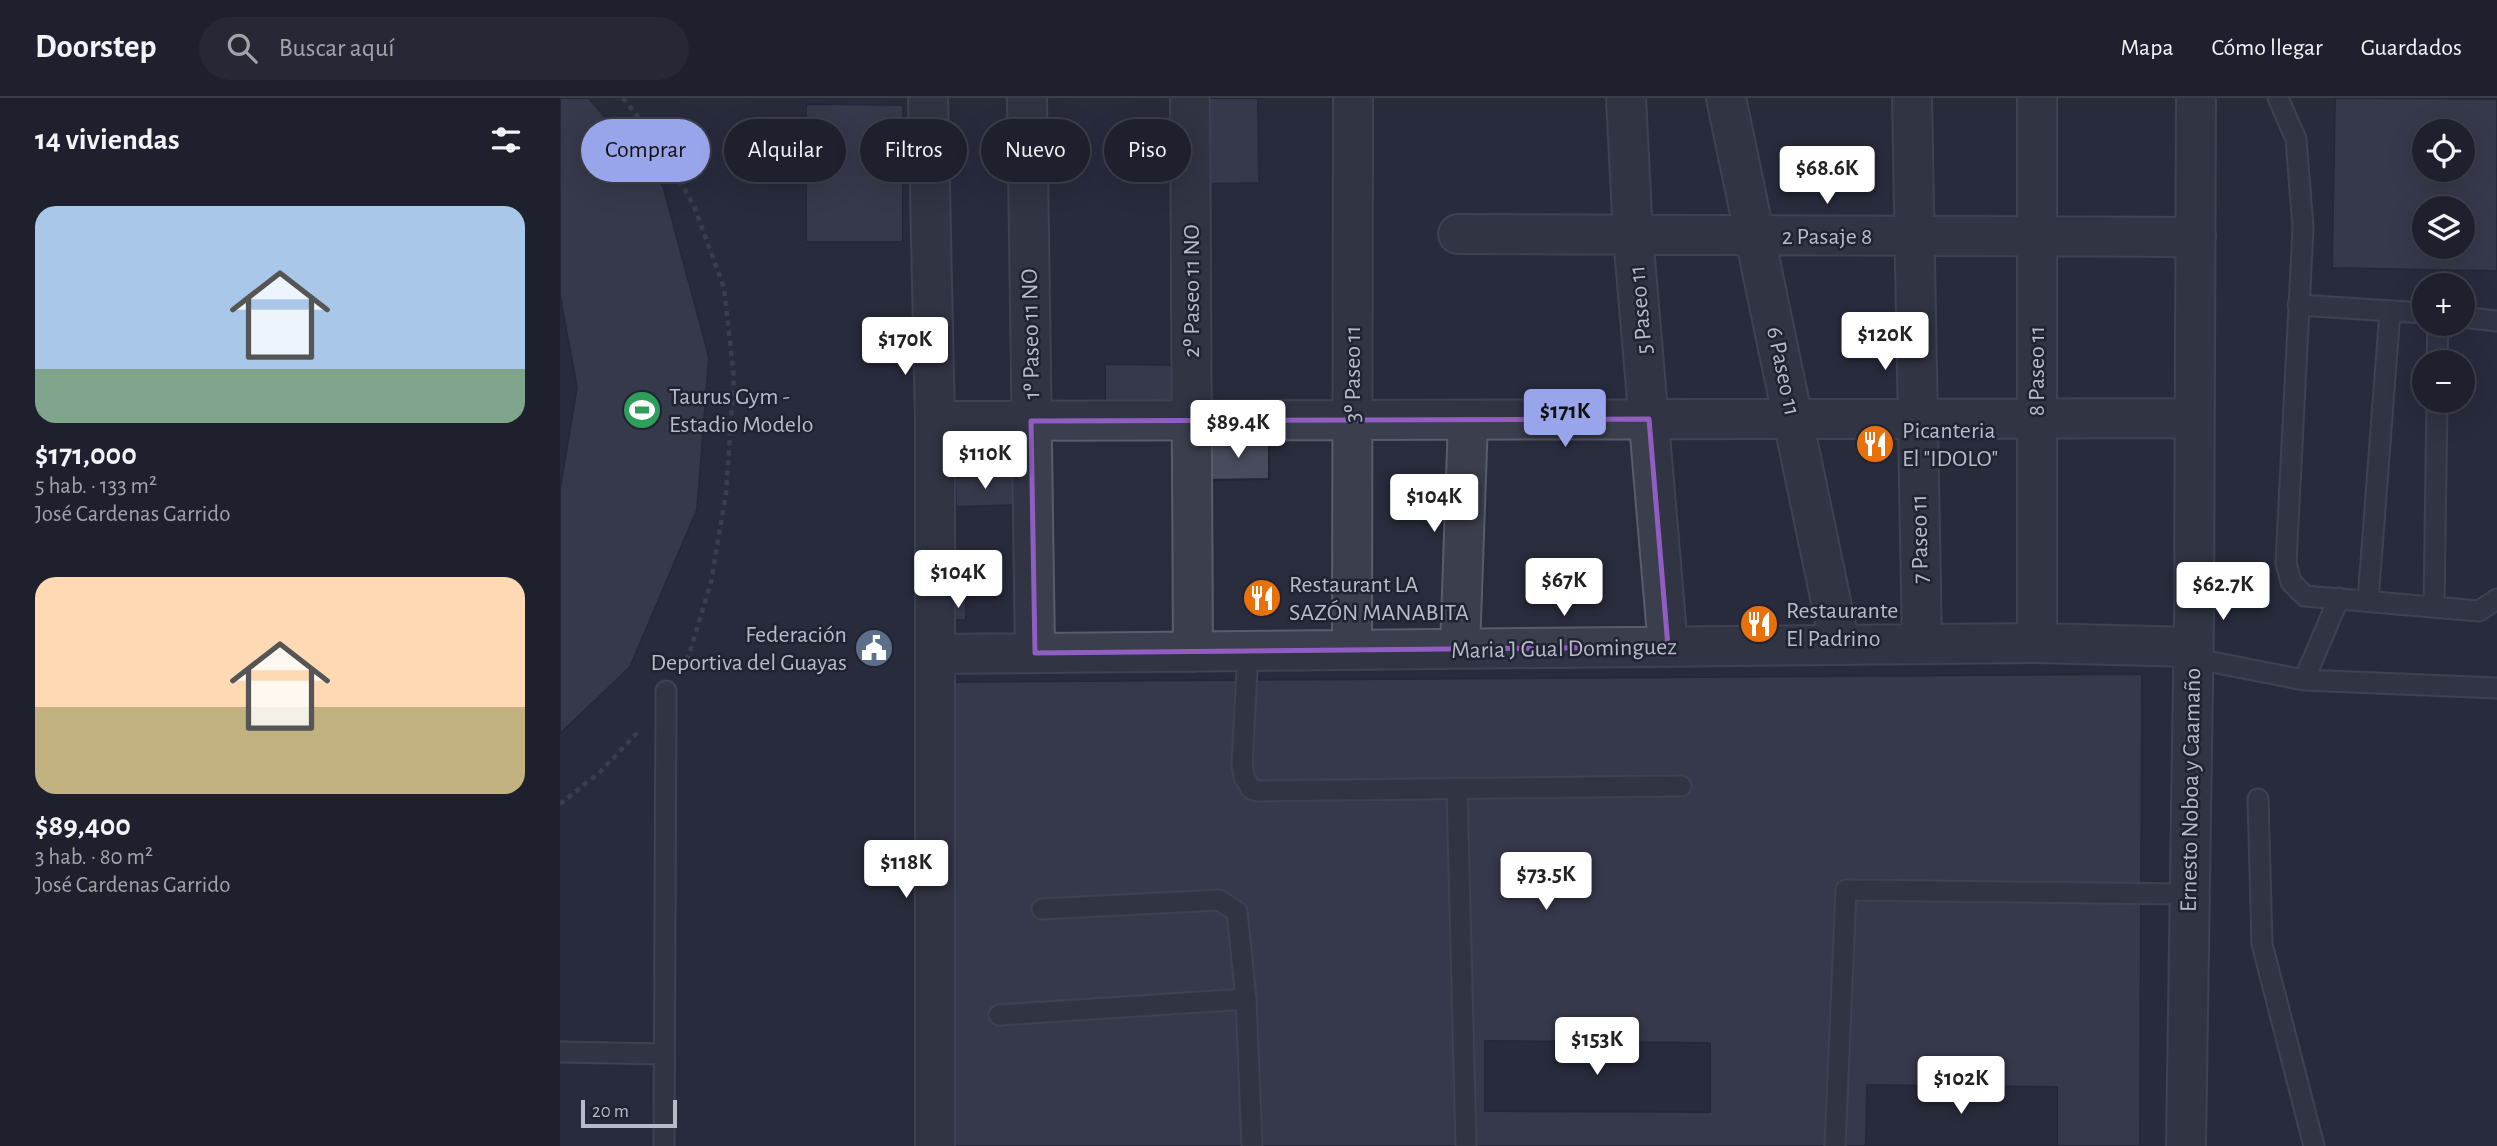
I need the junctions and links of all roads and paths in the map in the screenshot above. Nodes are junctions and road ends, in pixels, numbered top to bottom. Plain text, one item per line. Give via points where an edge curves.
1 (623, 98) edge
2 (928, 98) edge
3 (1027, 98) edge
4 (1191, 98) edge
5 (1353, 98) edge
6 (1626, 98) edge
7 (1726, 98) edge
8 (1912, 98) edge
9 (2038, 98) edge
10 (2196, 98) edge
11 (2278, 98) edge
12 (1458, 234) dead end
13 (1633, 235) junction
14 (1755, 236) junction
15 (1913, 236) junction
16 (2036, 237) junction
17 (2196, 237) junction
18 (2298, 305) junction
19 (2390, 311) junction
20 (2412, 312) edge
21 (2475, 318) edge
22 (2497, 321) edge
23 (2437, 413) edge
24 (2194, 418) junction
25 (1649, 419) junction
26 (1794, 419) junction
27 (1916, 419) junction
28 (2036, 419) junction
29 (1352, 420) junction
30 (1468, 420) junction
31 (935, 421) junction
32 (1031, 421) junction
33 (1191, 421) junction
34 (2339, 598) junction
35 (2497, 599) edge
36 (2368, 601) junction
37 (2434, 606) junction
38 (2037, 643) junction
39 (1922, 644) junction
40 (1840, 645) junction
41 (1668, 647) junction
42 (2192, 647) junction
43 (1460, 649) junction
44 (1352, 650) junction
45 (1248, 651) junction
46 (1193, 652) junction
47 (1035, 653) junction
48 (936, 654) junction
49 (2304, 680) junction
50 (2497, 688) edge
51 (666, 691) junction
52 (1681, 786) dead end
53 (1457, 789) junction
54 (2258, 799) dead end
55 (560, 804) edge
56 (2189, 894) junction
57 (1042, 909) dead end
58 (1246, 999) junction
59 (999, 1015) dead end
60 (560, 1052) edge
61 (664, 1054) junction
62 (664, 1146) edge
63 (935, 1146) edge
64 (1252, 1146) edge
65 (1466, 1146) edge
66 (1835, 1146) edge
67 (2186, 1146) edge
68 (2314, 1146) edge

1 - 51 path via 659,144 694,206 724,288 734,379 726,494 711,582 689,655
2 - 31 street
3 - 32 street, 1º Paseo 11 NO
4 - 33 street, 2º Paseo 11 NO
5 - 29 street, 3º Paseo 11
6 - 13 street, 5 Paseo 11
7 - 14 street, 6 Paseo 11
8 - 15 street, 7 Paseo 11
9 - 16 street, 8 Paseo 11
10 - 17 street, Ernesto Noboa y Caamaño
11 - 18 lane via 2296,139 2304,228
12 - 13 street, 2 Pasaje 8
13 - 14 street, 2 Pasaje 8
13 - 25 street, 5 Paseo 11
14 - 15 street, 2 Pasaje 8
14 - 26 street, 6 Paseo 11
15 - 16 street, 2 Pasaje 8
15 - 27 street, 7 Paseo 11
16 - 17 street, 2 Pasaje 8
16 - 28 street, 8 Paseo 11
17 - 24 street, Ernesto Noboa y Caamaño
18 - 19 lane
18 - 34 lane via 2286,563 2291,582 2305,596
19 - 20 lane
19 - 36 lane
21 - 22 lane
23 - 37 lane
24 - 28 street
24 - 42 street, Ernesto Noboa y Caamaño
25 - 26 street
25 - 30 street
25 - 41 street, 5 Paseo 11
26 - 27 street
26 - 40 street, 6 Paseo 11
27 - 28 street
27 - 39 street, 7 Paseo 11
28 - 38 street, 8 Paseo 11
29 - 30 street
29 - 33 street
29 - 44 street, 3º Paseo 11
30 - 43 street
31 - 32 street
31 - 48 street
32 - 33 street
32 - 47 street, 1º Paseo 11 NO
33 - 46 street, 2º Paseo 11 NO
34 - 36 lane
34 - 49 lane
35 - 37 lane via 2479,611
36 - 37 lane
38 - 39 street, Maria J Gual Dominguez
38 - 42 street, Maria J Gual Dominguez
39 - 40 street, Maria J Gual Dominguez
40 - 41 street, Maria J Gual Dominguez
41 - 43 street, Maria J Gual Dominguez
42 - 49 lane via 2207,660
42 - 56 street, Ernesto Noboa y Caamaño
43 - 44 street, Maria J Gual Dominguez
44 - 45 street, Maria J Gual Dominguez
45 - 46 street, Maria J Gual Dominguez
45 - 53 lane via 1242,764 1251,789
46 - 47 street, Maria J Gual Dominguez
47 - 48 street, Maria J Gual Dominguez
48 - 63 street
49 - 50 lane
51 - 55 path via 639,733
51 - 61 lane
52 - 53 lane
53 - 65 lane
54 - 68 lane via 2262,944
56 - 66 lane via 1846,890
56 - 67 street, Ernesto Noboa y Caamaño
57 - 58 lane via 1219,900 1237,912
58 - 59 lane
58 - 64 lane
60 - 61 lane
61 - 62 lane

